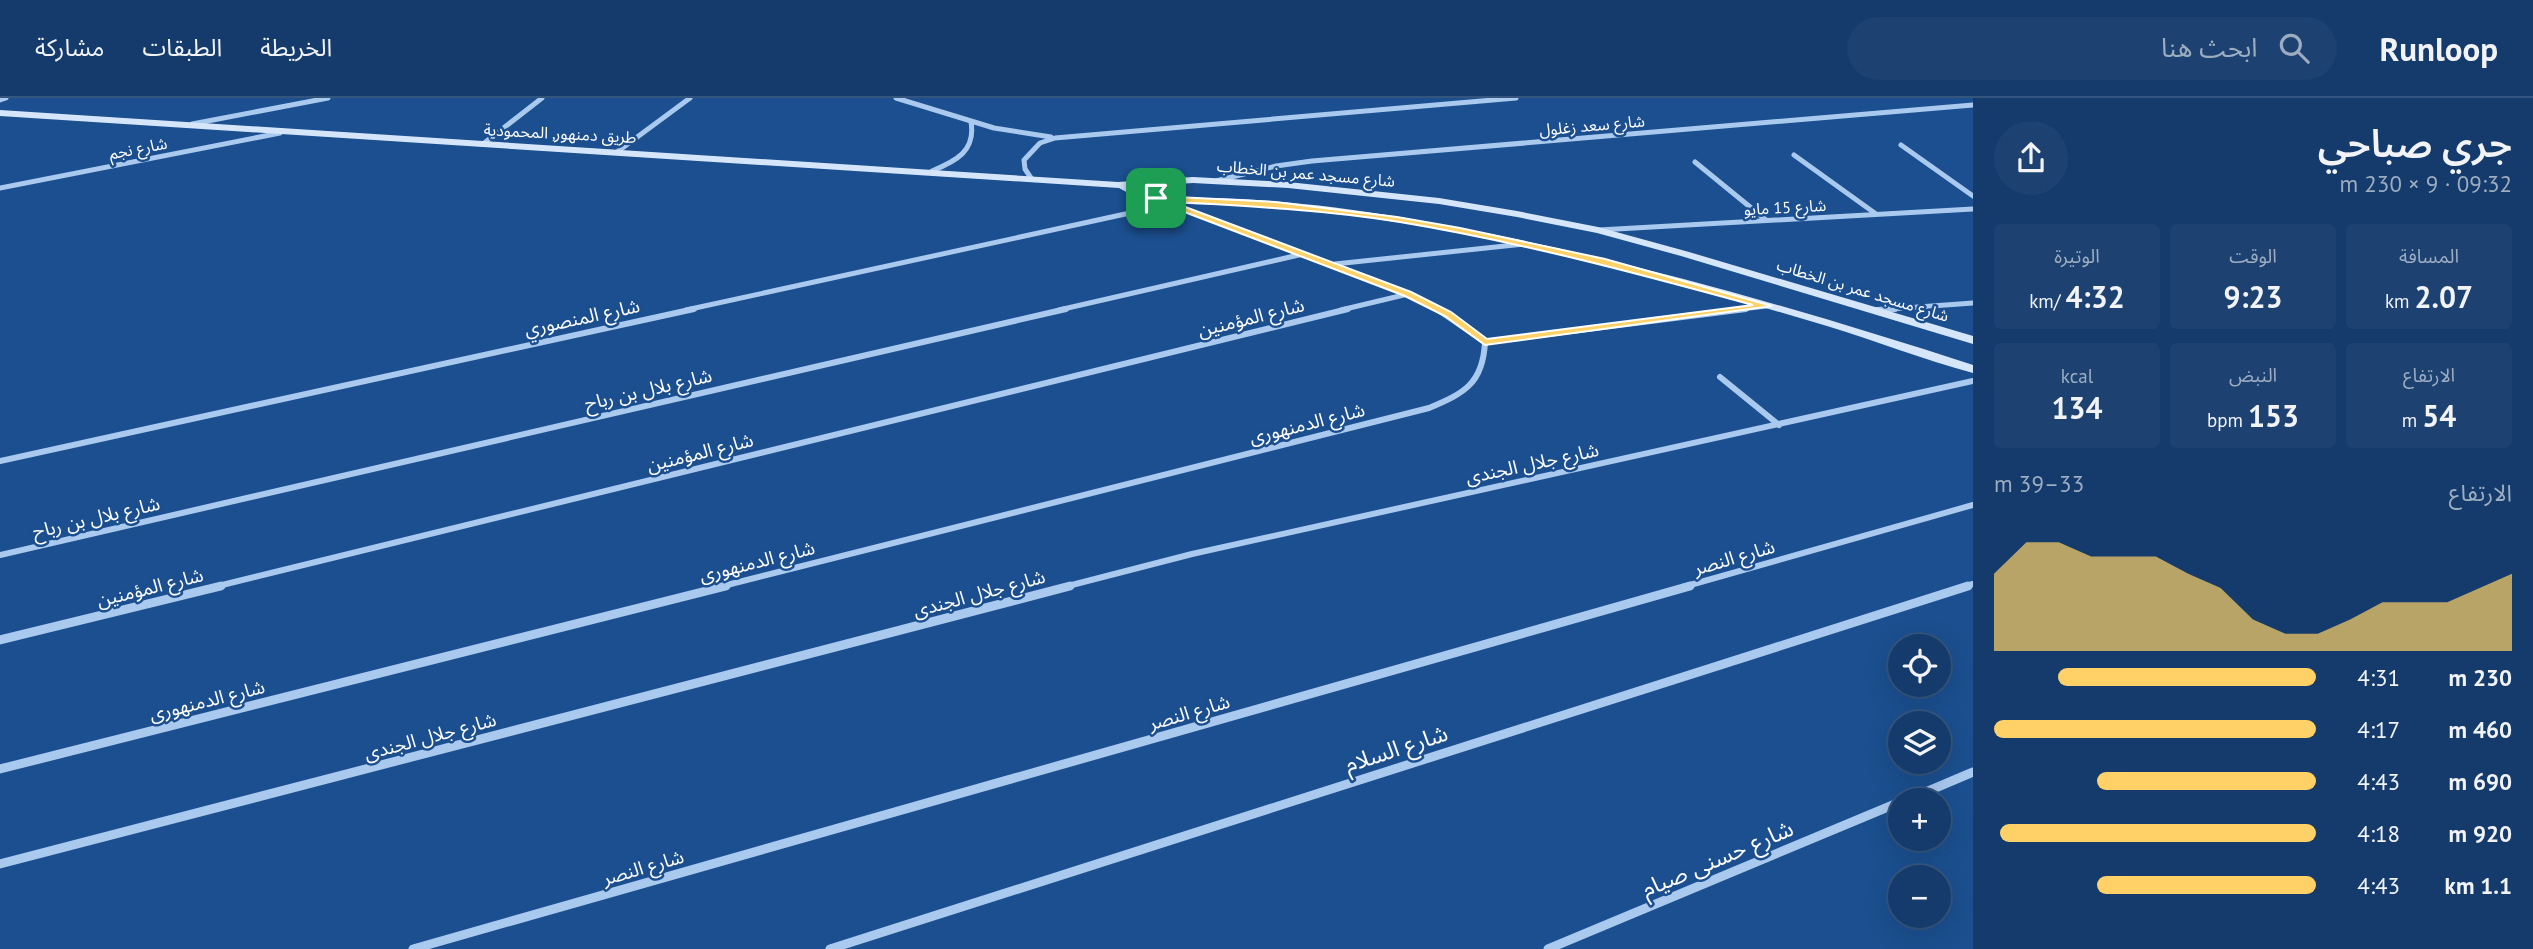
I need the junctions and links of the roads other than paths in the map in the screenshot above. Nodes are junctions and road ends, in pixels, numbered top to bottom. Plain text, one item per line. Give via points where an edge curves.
1 (6, 98) edge
2 (286, 98) edge
3 (328, 98) edge
4 (542, 98) edge
5 (690, 98) edge
6 (896, 98) edge
7 (1516, 98) edge
8 (0, 100) edge
9 (1973, 105) edge
10 (288, 106) junction
11 (0, 113) edge
12 (971, 122) junction
13 (185, 126) junction
14 (280, 132) junction
15 (1055, 138) junction
16 (483, 144) junction
17 (1901, 145) dead end
18 (617, 152) junction
19 (1794, 155) dead end
20 (1695, 162) dead end
21 (932, 171) junction
22 (1031, 178) junction
23 (1215, 181) junction
24 (1118, 185) junction
25 (0, 188) edge
26 (1973, 196) edge
27 (1156, 198) junction
28 (1171, 204) junction
29 (1973, 209) edge
30 (1877, 214) junction
31 (1767, 220) junction
32 (1598, 230) junction
33 (1524, 244) junction
34 (1303, 254) junction
35 (1331, 264) junction
36 (1408, 294) junction
37 (1973, 303) edge
38 (1767, 306) junction
39 (1876, 310) junction
40 (1973, 340) edge
41 (1485, 342) junction
42 (1973, 369) edge
43 (1720, 377) dead end
44 (1973, 382) edge
45 (1779, 425) junction
46 (0, 461) edge
47 (1973, 505) edge
48 (0, 555) edge
49 (1973, 584) edge
50 (0, 640) edge
51 (0, 769) edge
52 (1973, 772) edge
53 (1935, 788) edge
54 (1888, 807) edge
55 (0, 864) edge
56 (413, 949) edge
57 (830, 949) edge
58 (1548, 949) edge

1 - 8 street
2 - 10 street
3 - 10 street
4 - 16 street
5 - 18 street
6 - 12 street
7 - 15 street
9 - 23 street, شارع سعد زغلول via 1312,162
10 - 13 street
11 - 13 main road, طريق دمنهور, المحمودية
12 - 15 street
12 - 21 street via 975,135 969,149
13 - 14 main road, طريق دمنهور, المحمودية
14 - 16 main road, طريق دمنهور, المحمودية
14 - 25 street, شارع نجم
15 - 22 street via 1040,143 1024,160
16 - 18 main road, طريق دمنهور, المحمودية
17 - 26 street
18 - 21 main road, طريق دمنهور, المحمودية
19 - 30 street
20 - 31 street
21 - 22 main road, طريق دمنهور, المحمودية
22 - 24 main road, طريق دمنهور, المحمودية
23 - 24 main road, شارع مسجد عمر بن الخطاب
23 - 32 main road, شارع مسجد عمر بن الخطاب via 1439,201
24 - 27 main road, شارع مسجد عمر بن الخطاب
27 - 28 street
27 - 33 main road, شارع مسجد عمر بن الخطاب via 1336,211
28 - 34 street
28 - 46 street, شارع المنصوري
29 - 30 street, شارع 15 مايو
30 - 31 street, شارع 15 مايو
31 - 32 street, شارع 15 مايو
32 - 39 main road, شارع مسجد عمر بن الخطاب
33 - 35 street
33 - 38 main road, شارع مسجد عمر بن الخطاب
34 - 35 street
34 - 48 street, شارع بلال بن رباح
35 - 36 street
36 - 41 street via 1448,314
36 - 50 street, شارع المؤمنين
37 - 39 street
38 - 41 street
38 - 42 main road, شارع مسجد عمر بن الخطاب
39 - 40 main road, شارع مسجد عمر بن الخطاب
41 - 51 street, شارع الدمنهورى via 1486,362 1476,381 1456,397 1429,408
43 - 45 street
44 - 45 street, شارع جلال الجندى
45 - 55 street, شارع جلال الجندى via 1192,554
47 - 56 street, شارع النصر
49 - 57 street, شارع السلام
52 - 53 street
54 - 58 street, شارع حسنى صيام

